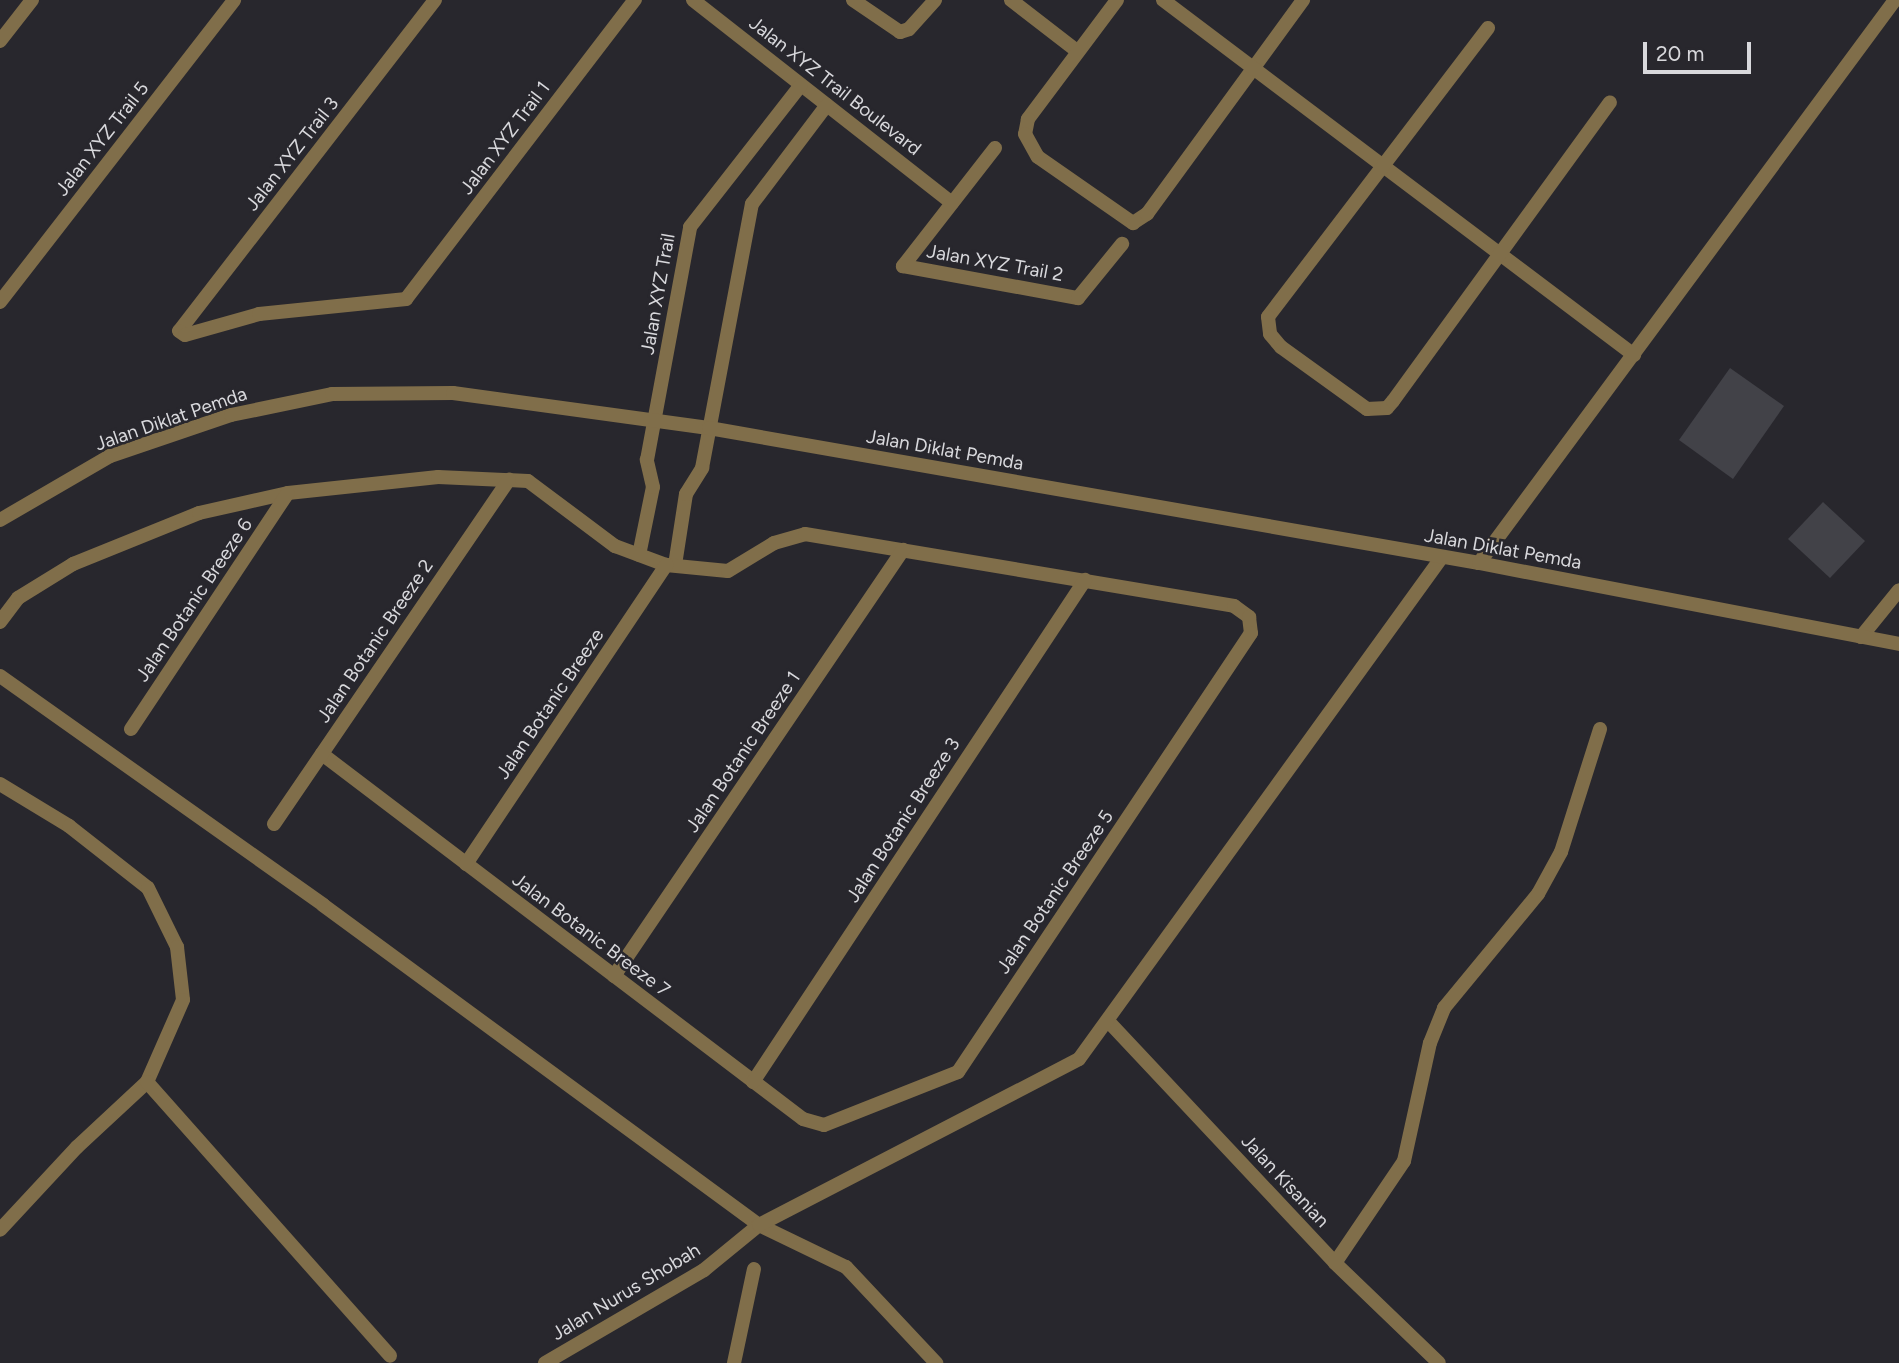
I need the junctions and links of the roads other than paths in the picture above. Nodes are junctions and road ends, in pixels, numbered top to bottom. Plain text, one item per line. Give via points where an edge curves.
1 (32, 0) edge
2 (234, 0) edge
3 (435, 0) edge
4 (635, 0) edge
5 (693, 0) edge
6 (853, 0) edge
7 (935, 0) edge
8 (1012, 0) edge
9 (1117, 0) edge
10 (1163, 0) edge
11 (1303, 0) edge
12 (1895, 0) edge
13 (1488, 27) dead end
14 (0, 41) edge
15 (1077, 51) junction
16 (1251, 66) junction
17 (801, 85) junction
18 (1610, 102) dead end
19 (827, 105) junction
20 (995, 148) dead end
21 (1385, 163) junction
22 (953, 203) junction
23 (1122, 244) dead end
24 (1503, 255) junction
25 (406, 299) joint
26 (0, 302) edge
27 (1634, 355) junction
28 (654, 422) junction
29 (709, 428) junction
30 (509, 480) junction
31 (288, 493) junction
32 (0, 520) edge
33 (903, 550) junction
34 (639, 555) junction
35 (1442, 557) junction
36 (1479, 564) junction
37 (670, 565) junction
38 (1085, 580) junction
39 (1899, 590) edge
40 (0, 622) edge
41 (1861, 637) junction
42 (1899, 645) edge
43 (0, 676) edge
44 (131, 729) dead end
45 (1600, 729) dead end
46 (321, 754) junction
47 (0, 785) edge
48 (274, 824) dead end
49 (466, 864) junction
50 (614, 975) junction
51 (1108, 1021) junction
52 (147, 1082) junction
53 (753, 1082) junction
54 (845, 1119) joint
55 (759, 1225) junction
56 (0, 1230) edge
57 (1335, 1263) junction
58 (754, 1269) dead end
59 (390, 1356) dead end
60 (545, 1363) edge
61 (734, 1363) edge
62 (936, 1363) edge
63 (1439, 1363) edge

1 - 14 street
2 - 26 street, Jalan XYZ Trail 5
3 - 25 street, Jalan XYZ Trail 3 via 179,331 185,335 259,314
4 - 25 street, Jalan XYZ Trail 1
5 - 17 street, Jalan XYZ Trail Boulevard
6 - 7 street via 900,32 909,29
8 - 15 street
9 - 15 street
10 - 16 street
11 - 16 street
12 - 27 street
13 - 21 street
15 - 16 street via 1028,119 1029,146 1133,223 1147,214
16 - 21 street
17 - 19 street, Jalan XYZ Trail Boulevard
17 - 28 street, Jalan XYZ Trail via 690,227
18 - 24 street
19 - 22 street, Jalan XYZ Trail Boulevard
19 - 29 street via 752,204
20 - 22 street, Jalan XYZ Trail 2
21 - 24 street
21 - 24 street via 1268,317 1270,334 1281,347 1367,409 1387,408
22 - 23 street, Jalan XYZ Trail 2 via 903,266 1078,298
24 - 27 street
27 - 36 street
28 - 29 street, Jalan Diklat Pemda
28 - 32 street, Jalan Diklat Pemda via 453,393 332,394 231,415 110,456
28 - 34 street via 647,460 653,487
29 - 35 street, Jalan Diklat Pemda
29 - 37 street, Jalan Botanic Breeze via 702,468 686,494
30 - 31 street via 438,477
30 - 34 street via 528,481 615,546
30 - 46 street, Jalan Botanic Breeze 2
31 - 40 street via 199,513 73,564 18,598
31 - 44 street, Jalan Botanic Breeze 6
33 - 37 street via 805,534 774,543 728,571
33 - 38 street
33 - 50 street, Jalan Botanic Breeze 1
34 - 37 street
35 - 36 street, Jalan Diklat Pemda
35 - 51 street, Jalan Nurus Shobah
36 - 41 street, Jalan Diklat Pemda
37 - 49 street, Jalan Botanic Breeze
38 - 53 street, Jalan Botanic Breeze 3
38 - 54 street, Jalan Botanic Breeze 5 via 1234,607 1249,617 1251,632 958,1072
39 - 41 street
41 - 42 street, Jalan Diklat Pemda
43 - 55 street via 312,897
45 - 57 street via 1561,852 1538,894 1444,1008 1430,1043 1404,1161
46 - 48 street, Jalan Botanic Breeze 2
46 - 49 street, Jalan Botanic Breeze 7
47 - 52 street via 69,825 148,888 177,947 183,1000
49 - 50 street, Jalan Botanic Breeze 7
50 - 53 street, Jalan Botanic Breeze 7
51 - 55 street, Jalan Nurus Shobah via 1079,1059
51 - 57 street, Jalan Kisanian
52 - 56 street via 77,1147
52 - 59 street
53 - 54 street, Jalan Botanic Breeze 7 via 803,1119 824,1125
55 - 60 street, Jalan Nurus Shobah via 704,1270
55 - 62 street via 846,1267
57 - 63 street, Jalan Kisanian
58 - 61 street

